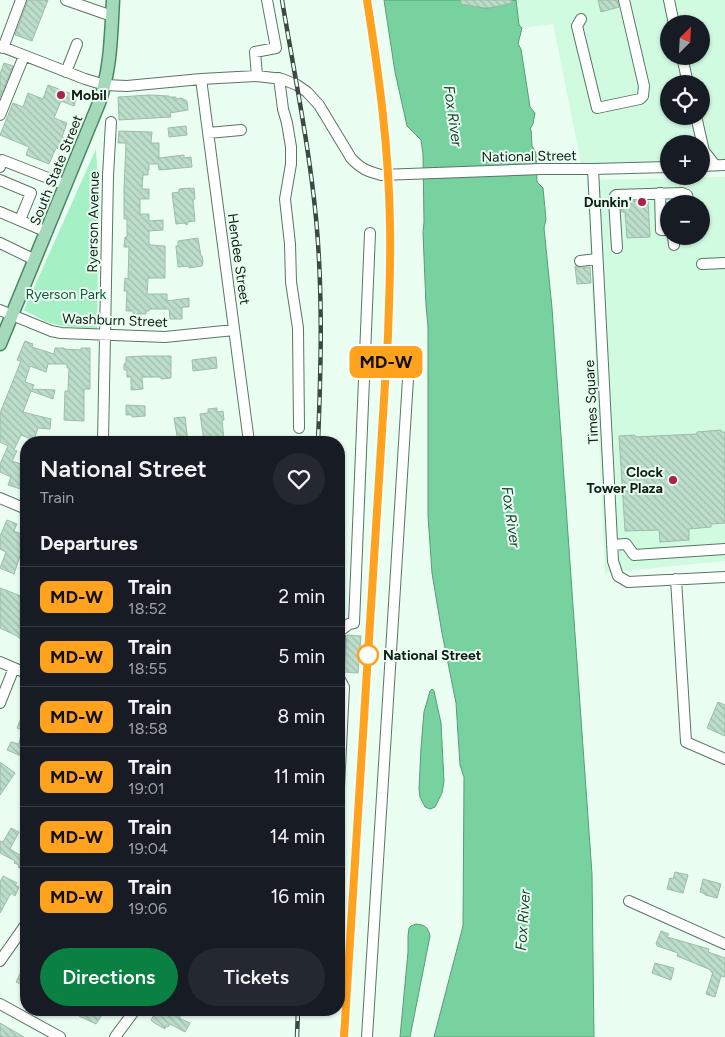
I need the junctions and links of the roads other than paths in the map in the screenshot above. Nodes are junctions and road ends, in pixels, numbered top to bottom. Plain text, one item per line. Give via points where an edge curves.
1 (21, 0) edge
2 (66, 0) edge
3 (113, 0) edge
4 (267, 0) edge
5 (624, 0) edge
6 (669, 0) edge
7 (672, 15) edge
8 (112, 16) junction
9 (581, 19) dead end
10 (77, 44) dead end
11 (1, 47) edge
12 (24, 56) junction
13 (66, 72) junction
14 (257, 76) junction
15 (279, 78) junction
16 (201, 79) junction
17 (105, 85) junction
18 (0, 115) edge
19 (111, 122) dead end
20 (241, 130) dead end
21 (208, 133) junction
22 (710, 156) edge
23 (720, 165) edge
24 (0, 167) edge
25 (660, 167) edge
26 (593, 169) junction
27 (0, 180) edge
28 (66, 185) junction
29 (660, 193) joint
30 (688, 195) edge
31 (0, 212) edge
32 (20, 220) junction
33 (47, 232) junction
34 (370, 233) dead end
35 (0, 243) edge
36 (617, 248) dead end
37 (597, 259) junction
38 (35, 260) junction
39 (580, 261) dead end
40 (725, 263) edge
41 (702, 264) dead end
42 (0, 310) edge
43 (12, 315) junction
44 (234, 330) junction
45 (105, 335) junction
46 (0, 344) edge
47 (409, 363) dead end
48 (299, 428) dead end
49 (103, 436) edge
50 (248, 436) edge
51 (0, 498) edge
52 (20, 506) edge
53 (612, 545) junction
54 (725, 548) edge
55 (725, 577) edge
56 (676, 579) junction
57 (345, 628) edge
58 (0, 662) edge
59 (14, 668) junction
60 (20, 670) edge
61 (0, 703) edge
62 (725, 759) edge
63 (629, 901) dead end
64 (20, 933) edge
65 (725, 944) edge
66 (0, 961) edge
67 (0, 1004) edge
68 (20, 1015) edge
69 (22, 1016) edge
70 (131, 1016) edge
71 (60, 1037) edge
72 (115, 1037) edge
73 (368, 1037) edge

1 - 11 street
2 - 8 street
3 - 8 main road, South State Street
4 - 14 street via 276,48 254,52
5 - 9 street via 644,86 640,99 597,108 577,26
6 - 7 street
8 - 17 main road, South State Street
10 - 13 street
11 - 12 street, National Street
12 - 13 street, National Street
12 - 18 street
13 - 17 street, National Street
14 - 15 street, National Street
14 - 16 street, National Street
15 - 26 street, National Street via 297,85 313,98 351,158 367,171 381,175
15 - 48 street via 291,148 285,198 298,328
16 - 17 street, National Street
16 - 21 street, Hendee Street
17 - 28 main road, South State Street
19 - 45 street, Ryerson Avenue
20 - 21 street
21 - 44 street, Hendee Street
22 - 23 street
24 - 28 street via 2,160
25 - 26 street, National Street
26 - 37 street, Times Square
27 - 32 street via 31,193
28 - 33 main road, South State Street
29 - 30 street
29 - 36 street via 615,196
31 - 32 street
32 - 33 street
33 - 38 main road, South State Street
34 - 57 street via 354,623
35 - 38 street
37 - 39 street
37 - 53 street, Times Square
38 - 43 main road, South State Street
40 - 41 street
42 - 43 street, Washburn Street
43 - 45 street, Washburn Street via 60,333
43 - 46 main road, South State Street
44 - 45 street, Washburn Street via 166,337
44 - 50 street, Hendee Street
45 - 49 street, Ryerson Avenue
47 - 73 street
51 - 52 street
53 - 54 street via 626,544 634,555
53 - 56 street, Times Square via 618,576 628,582
55 - 56 street, Times Square
56 - 62 street via 686,742
58 - 59 street
59 - 60 street
59 - 61 street
63 - 65 street
64 - 66 street
67 - 68 street
69 - 71 street
70 - 72 street

